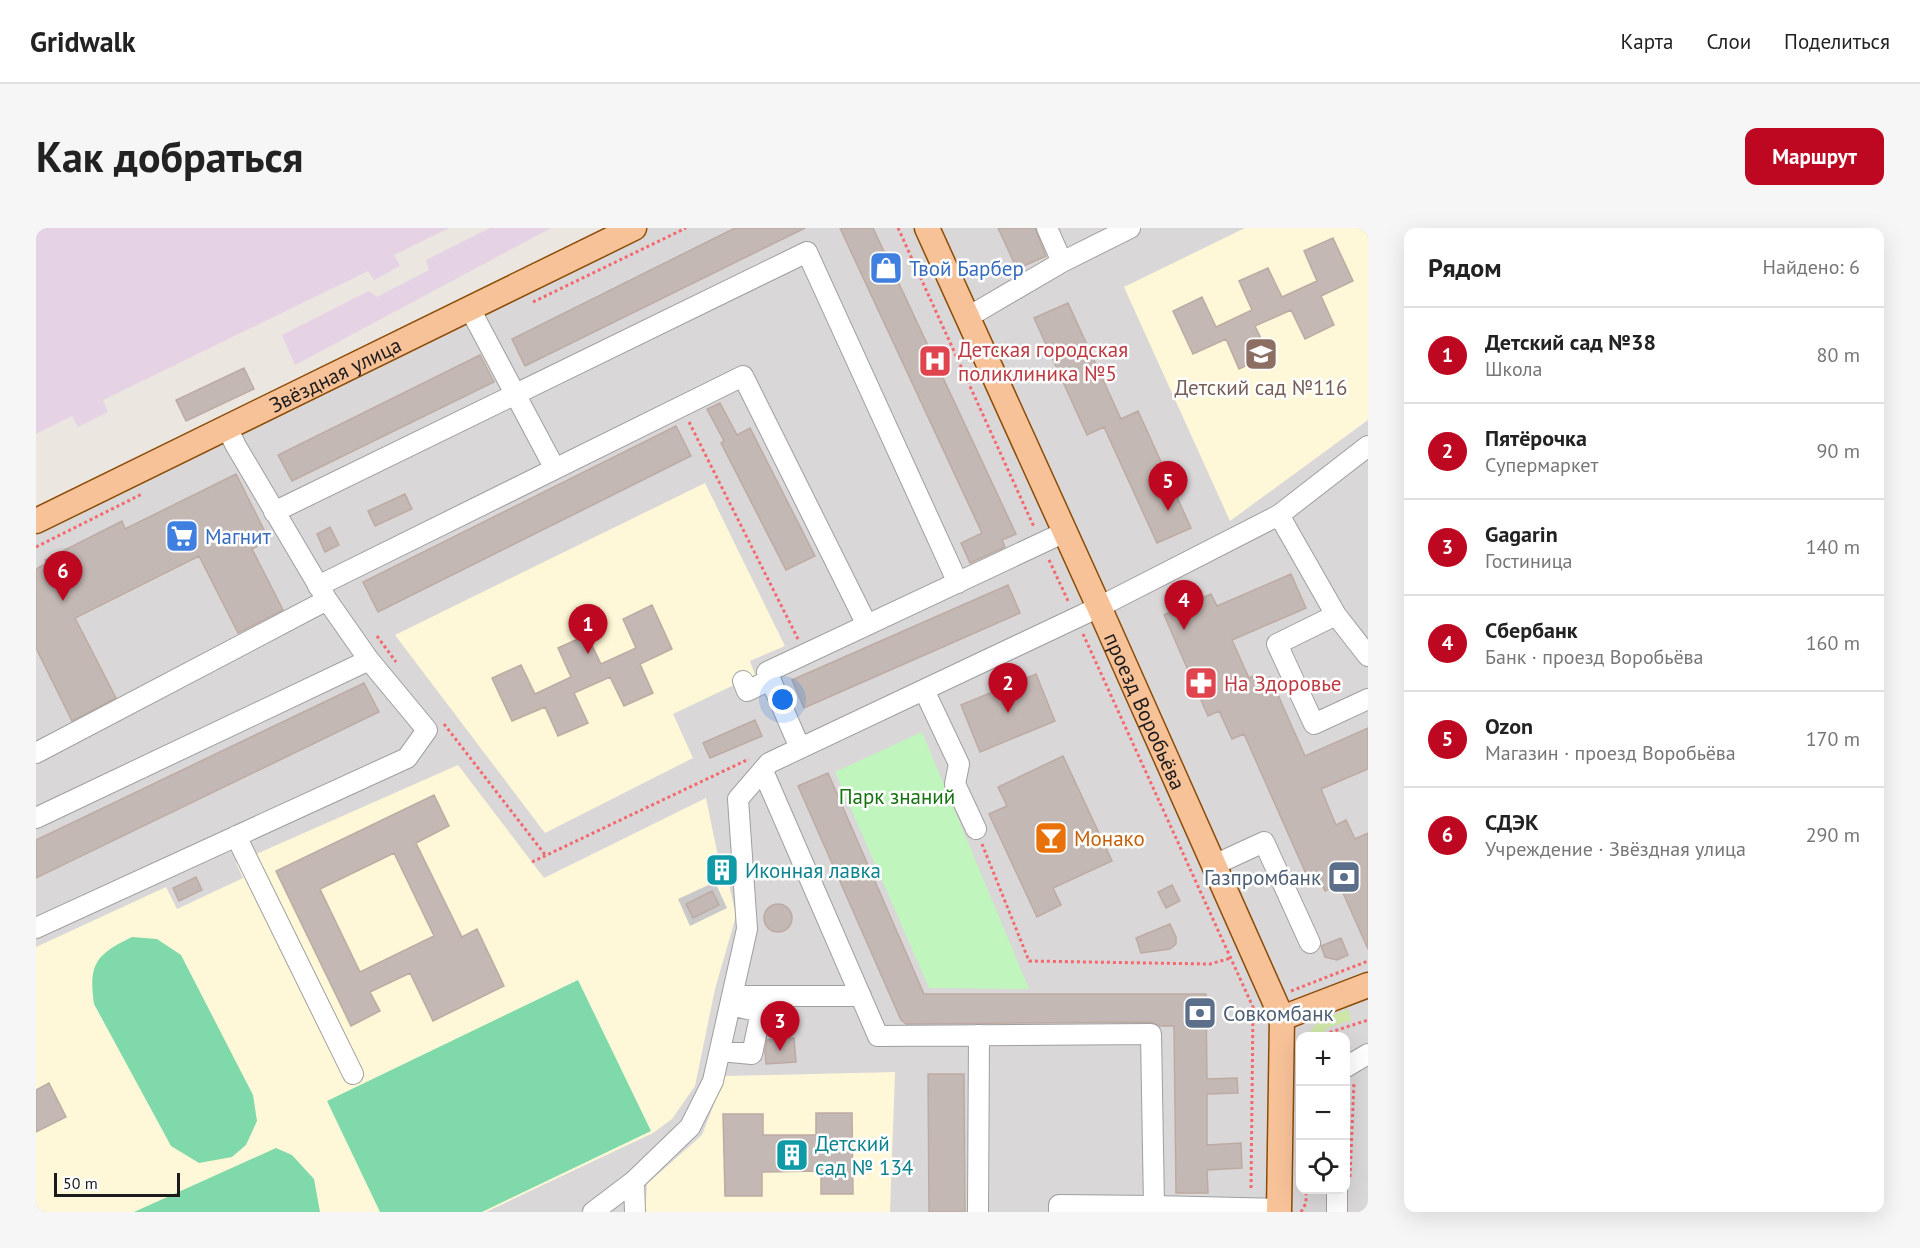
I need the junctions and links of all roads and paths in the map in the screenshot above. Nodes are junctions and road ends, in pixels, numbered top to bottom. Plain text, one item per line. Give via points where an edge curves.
1 (634, 228) edge
2 (898, 228) edge
3 (927, 228) edge
4 (1047, 228) edge
5 (1130, 228) edge
6 (1062, 262) junction
7 (470, 309) junction
8 (968, 317) junction
9 (515, 394) junction
10 (681, 407) junction
11 (227, 428) junction
12 (1368, 446) edge
13 (555, 469) junction
14 (274, 512) junction
15 (1279, 515) junction
16 (36, 521) edge
17 (1065, 532) junction
18 (1041, 543) junction
19 (958, 583) junction
20 (323, 593) junction
21 (1100, 607) junction
22 (1336, 615) junction
23 (1076, 618) junction
24 (867, 625) junction
25 (805, 654) junction
26 (1368, 656) edge
27 (369, 660) junction
28 (742, 681) dead end
29 (770, 681) junction
30 (924, 690) junction
31 (1368, 699) edge
32 (800, 748) junction
33 (36, 753) edge
34 (763, 771) junction
35 (36, 818) edge
36 (976, 829) joint
37 (236, 836) junction
38 (1214, 865) junction
39 (36, 928) edge
40 (1310, 943) dead end
41 (1231, 958) junction
42 (1368, 961) edge
43 (1368, 985) edge
44 (861, 996) junction
45 (731, 1001) junction
46 (1277, 1008) junction
47 (1368, 1020) edge
48 (1331, 1032) edge
49 (979, 1035) junction
50 (720, 1051) junction
51 (1368, 1054) edge
52 (1353, 1073) edge
53 (353, 1074) dead end
54 (1350, 1177) edge
55 (634, 1181) junction
56 (1306, 1194) edge
57 (1337, 1194) edge
58 (1154, 1206) junction
59 (1251, 1208) junction
60 (1286, 1211) edge
61 (593, 1212) edge
62 (635, 1212) edge
63 (978, 1212) edge
64 (1059, 1212) edge
65 (1337, 1212) edge

1 - 7 main road, Звёздная улица
2 - 18 path
3 - 8 main road, проезд Воробьёва
4 - 6 street
5 - 6 street
6 - 8 street
7 - 9 street
7 - 11 main road, Звёздная улица
8 - 17 main road, проезд Воробьёва
9 - 13 street
9 - 14 street
9 - 19 street via 807,252
10 - 13 street
10 - 24 street via 743,376
10 - 25 path
11 - 14 street
11 - 16 main road, Звёздная улица
12 - 15 street
13 - 20 street
14 - 20 street
15 - 21 street
15 - 22 street
17 - 18 street
17 - 21 main road, проезд Воробьёва
18 - 19 street
18 - 23 path
19 - 24 street
20 - 27 street
20 - 33 street
21 - 23 street
21 - 38 main road, проезд Воробьёва
22 - 26 street
22 - 31 street via 1277,644 1314,724
23 - 30 street
23 - 41 path
24 - 25 street
25 - 29 street via 767,672
27 - 35 street
27 - 37 street via 427,730 407,758
28 - 29 street via 747,691
29 - 32 street
30 - 32 street
30 - 36 street via 959,764 955,784
32 - 34 street via 769,763
34 - 44 street
34 - 45 street via 738,799 747,928
36 - 41 path via 1029,961 1210,964
37 - 39 street
37 - 53 street
38 - 40 street via 1264,842
38 - 46 main road, проезд Воробьёва
41 - 59 path via 1253,1006
42 - 46 path
43 - 46 main road
44 - 45 street
44 - 49 street via 878,1036
45 - 50 street
45 - 50 street via 761,1012 752,1054
46 - 60 main road, проезд Воробьёва
47 - 48 path
49 - 58 street via 1151,1034
49 - 63 street
50 - 55 street via 713,1081 690,1127
51 - 52 street
52 - 54 path
55 - 61 street
55 - 62 street
56 - 60 path via 1306,1203
57 - 65 street
58 - 59 street
58 - 64 street via 1059,1205
59 - 60 street

